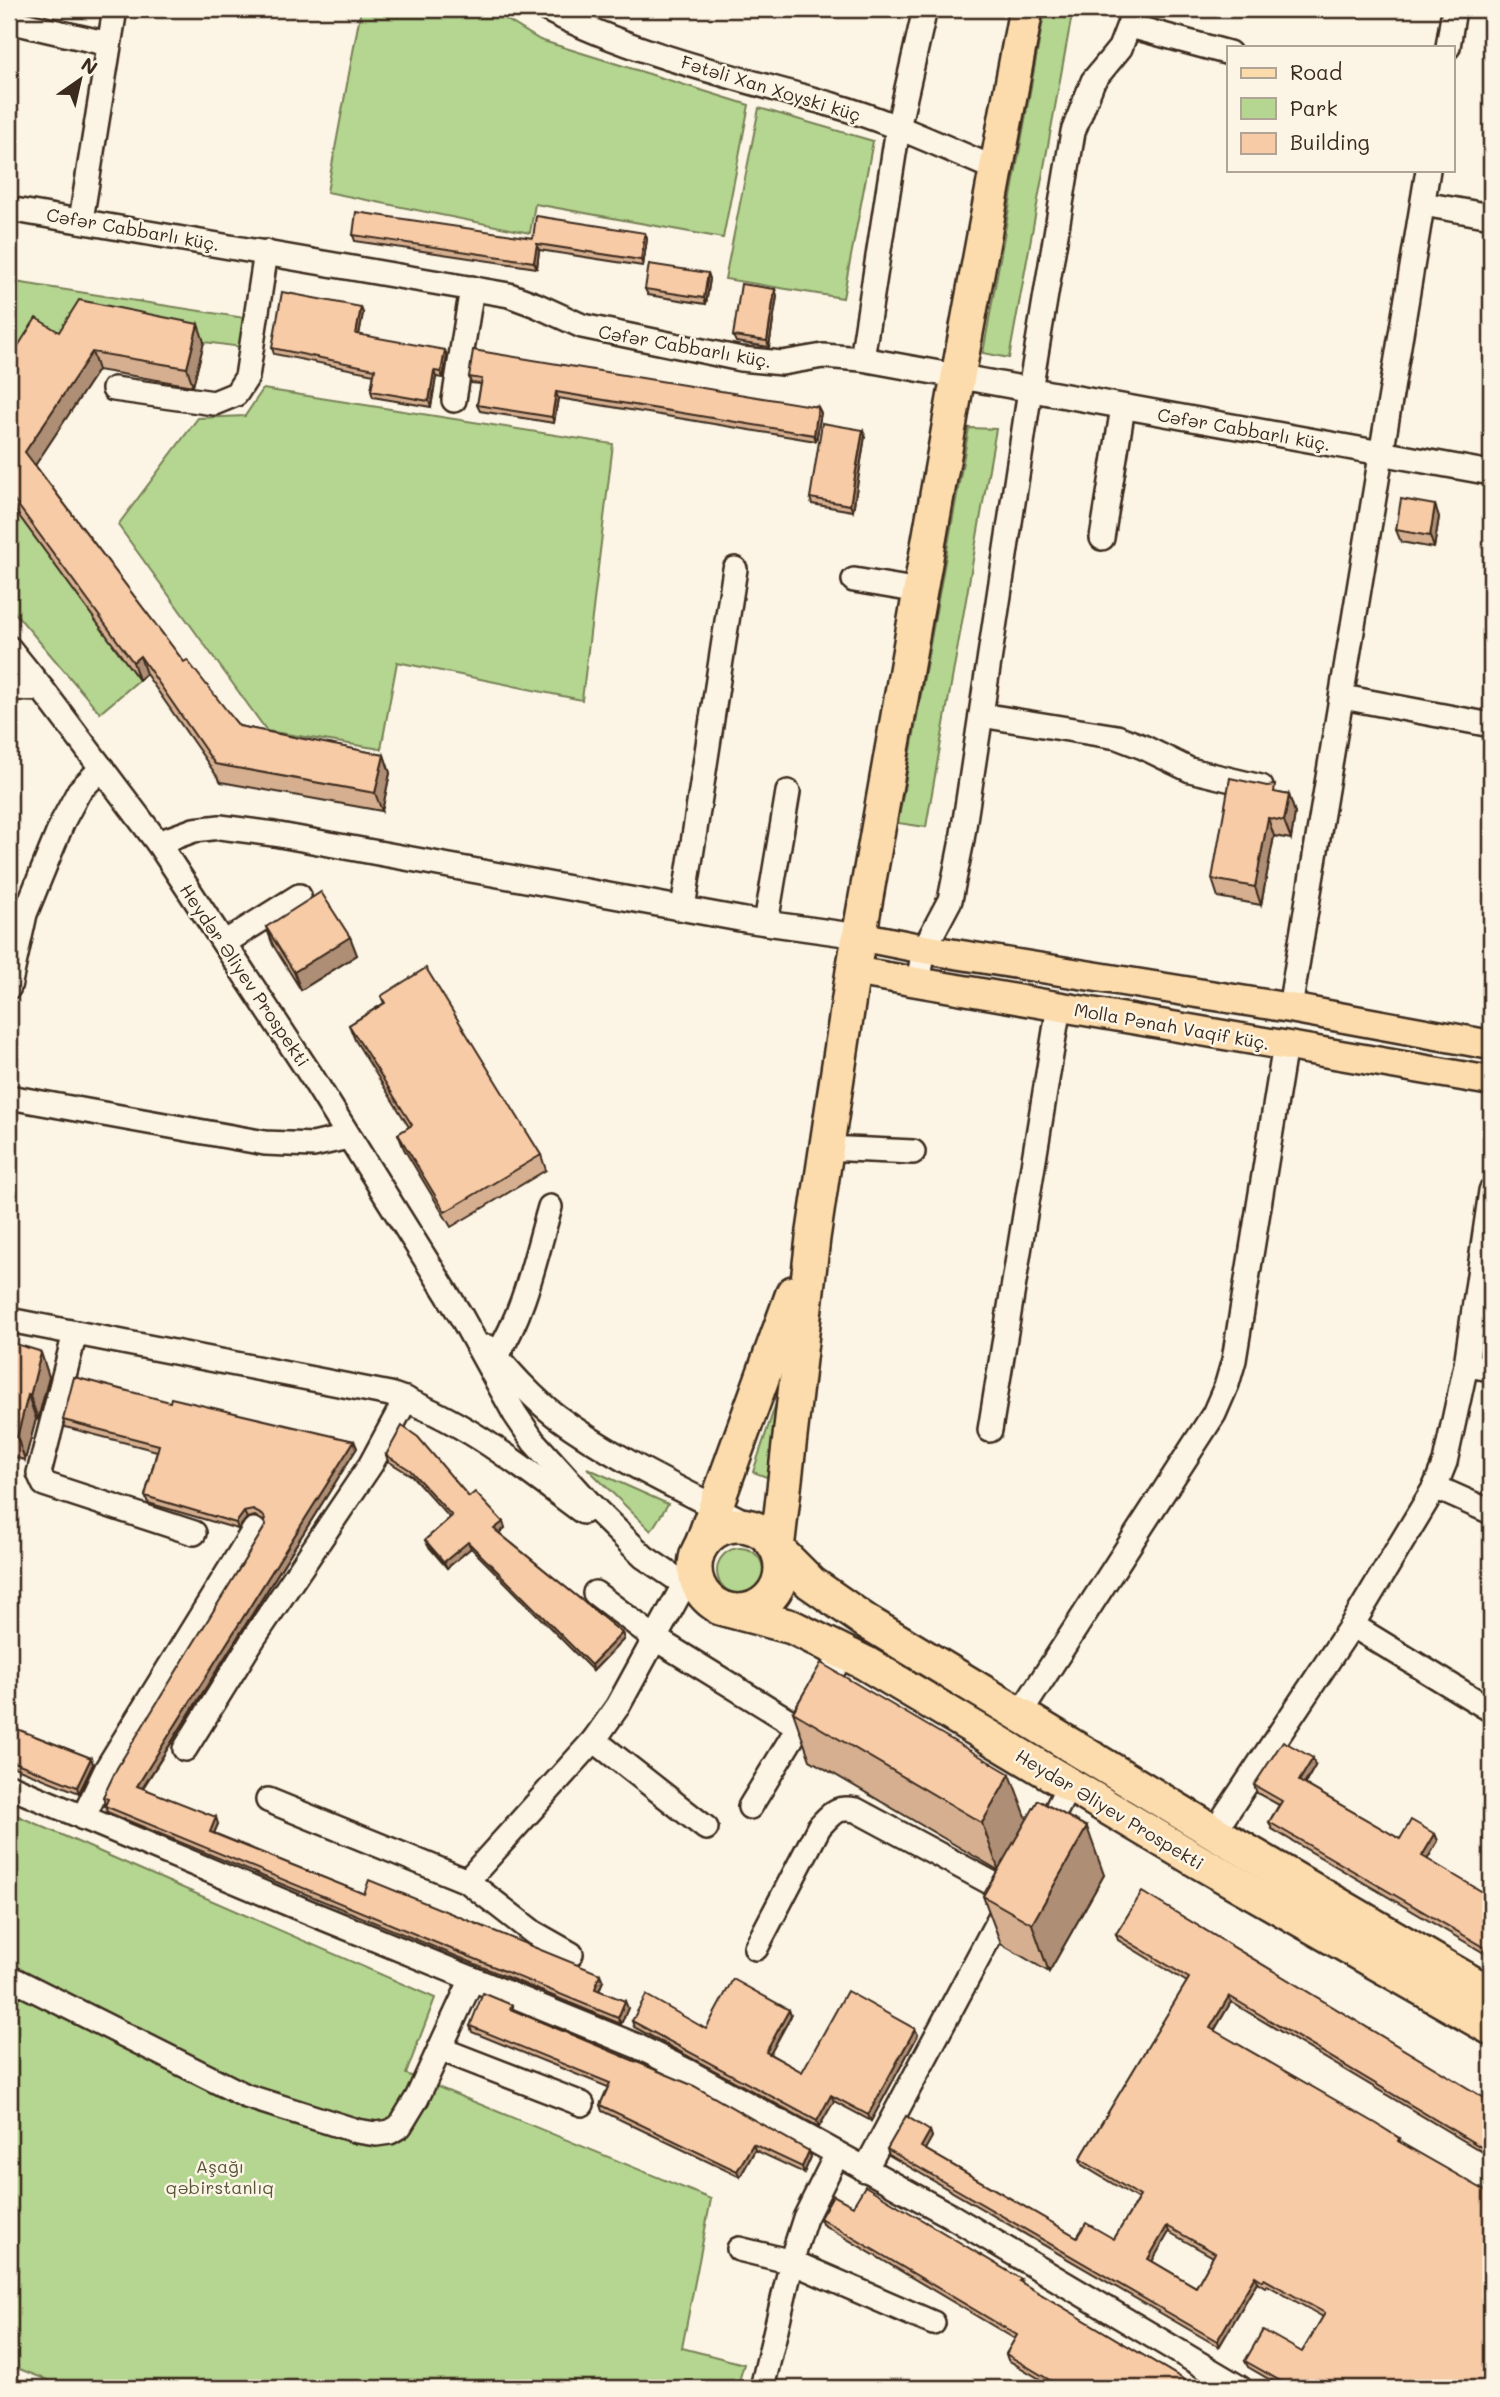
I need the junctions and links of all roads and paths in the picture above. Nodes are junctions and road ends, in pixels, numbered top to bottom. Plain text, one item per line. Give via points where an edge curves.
1 (115, 9) edge
2 (546, 9) edge
3 (925, 9) edge
4 (1026, 9) edge
5 (1454, 9) edge
6 (1133, 18) edge
7 (9, 21) edge
8 (109, 44) junction
9 (1448, 46) edge
10 (1227, 52) edge
11 (898, 128) junction
12 (996, 169) junction
13 (1428, 172) edge
14 (1423, 204) junction
15 (9, 209) edge
16 (1491, 216) edge
17 (80, 220) junction
18 (266, 252) junction
19 (472, 288) junction
20 (862, 359) junction
21 (958, 376) junction
22 (114, 389) dead end
23 (1030, 390) junction
24 (454, 400) dead end
25 (1123, 407) junction
26 (1382, 454) junction
27 (1491, 473) edge
28 (1102, 538) dead end
29 (736, 569) dead end
30 (854, 580) dead end
31 (920, 591) junction
32 (9, 648) edge
33 (9, 688) edge
34 (43, 689) junction
35 (1343, 697) junction
36 (981, 715) junction
37 (1491, 725) edge
38 (102, 768) junction
39 (1276, 790) edge
40 (788, 792) dead end
41 (158, 843) junction
42 (299, 896) dead end
43 (683, 908) junction
44 (17, 912) edge
45 (766, 923) junction
46 (859, 936) junction
47 (224, 943) junction
48 (924, 949) junction
49 (853, 971) junction
50 (918, 983) junction
51 (9, 986) edge
52 (1059, 1006) junction
53 (1290, 1008) junction
54 (1285, 1045) junction
55 (1491, 1045) edge
56 (1491, 1081) edge
57 (9, 1097) edge
58 (348, 1137) junction
59 (827, 1148) junction
60 (913, 1152) dead end
61 (1491, 1191) edge
62 (550, 1207) dead end
63 (813, 1238) junction
64 (461, 1316) junction
65 (9, 1320) edge
66 (75, 1333) junction
67 (496, 1357) junction
68 (1465, 1365) junction
69 (1491, 1368) edge
70 (406, 1399) junction
71 (990, 1430) dead end
72 (1435, 1487) junction
73 (716, 1507) junction
74 (1491, 1512) edge
75 (254, 1530) dead end
76 (194, 1534) dead end
77 (767, 1539) junction
78 (644, 1557) junction
79 (702, 1579) junction
80 (595, 1593) dead end
81 (1352, 1625) junction
82 (656, 1639) junction
83 (844, 1652) junction
84 (1491, 1710) edge
85 (1020, 1714) junction
86 (799, 1727) junction
87 (594, 1740) junction
88 (185, 1749) dead end
89 (1069, 1784) junction
90 (9, 1786) edge
91 (268, 1800) dead end
92 (750, 1807) dead end
93 (83, 1818) junction
94 (706, 1828) dead end
95 (1214, 1832) junction
96 (467, 1881) junction
97 (1012, 1894) junction
98 (756, 1948) dead end
99 (571, 1954) dead end
100 (9, 1977) edge
101 (472, 1979) junction
102 (1491, 1994) edge
103 (1491, 2028) edge
104 (440, 2049) junction
105 (582, 2104) dead end
106 (837, 2154) junction
107 (865, 2170) junction
108 (739, 2249) dead end
109 (792, 2262) junction
110 (933, 2323) dead end
111 (762, 2388) edge
112 (1240, 2388) edge

1 - 8 street
2 - 11 street, Fətəli Xan Xoyski küç via 606,36
3 - 11 street
4 - 12 highway
5 - 9 street
6 - 10 street
6 - 23 street via 1120,48 1093,81 1073,132
7 - 8 street
8 - 17 street
11 - 12 street, Fətəli Xan Xoyski küç
11 - 20 street
12 - 21 highway
13 - 14 street
14 - 16 street
14 - 26 street
15 - 17 street, Cəfər Cabbarlı küç.
17 - 18 street, Cəfər Cabbarlı küç.
18 - 19 street, Cəfər Cabbarlı küç.
18 - 22 street via 247,377 236,394 214,403
19 - 20 street, Cəfər Cabbarlı küç. via 518,298 582,326 741,359 782,363 823,356
19 - 24 street
20 - 21 street, Cəfər Cabbarlı küç.
21 - 23 street, Cəfər Cabbarlı küç.
21 - 31 highway
23 - 25 street, Cəfər Cabbarlı küç.
23 - 36 street
25 - 26 street, Cəfər Cabbarlı küç.
25 - 28 street
26 - 27 street, Cəfər Cabbarlı küç.
26 - 35 street
29 - 43 street
30 - 31 street
31 - 46 highway
32 - 34 street, Heydər Əliyev Prospekti
33 - 34 street
34 - 38 street, Heydər Əliyev Prospekti
35 - 37 street
35 - 53 street
36 - 39 street via 1116,737 1206,776
36 - 48 street via 950,900
38 - 41 street, Heydər Əliyev Prospekti
38 - 44 street via 79,791
40 - 45 street
41 - 43 street via 194,830 220,827
41 - 47 street, Heydər Əliyev Prospekti
42 - 47 street
43 - 45 street
44 - 51 street
45 - 46 street
46 - 48 main road, Molla Pənah Vaqif küç.
46 - 49 highway
47 - 58 street, Heydər Əliyev Prospekti
48 - 50 street
48 - 53 main road, Molla Pənah Vaqif küç.
49 - 50 main road, Molla Pənah Vaqif küç.
49 - 59 highway
50 - 52 main road, Molla Pənah Vaqif küç.
52 - 54 main road, Molla Pənah Vaqif küç.
52 - 71 street
53 - 55 main road, Molla Pənah Vaqif küç.
54 - 56 main road, Molla Pənah Vaqif küç.
54 - 85 street via 1227,1384 1214,1415
57 - 58 street via 265,1143 313,1145
58 - 64 street, Heydər Əliyev Prospekti
59 - 60 street
59 - 63 highway
61 - 68 street
62 - 67 street via 520,1310
63 - 73 highway
63 - 77 highway
64 - 67 street, Heydər Əliyev Prospekti
64 - 78 street, Heydər Əliyev Prospekti via 534,1442
65 - 66 street
66 - 70 street
66 - 76 street via 39,1473 44,1484
67 - 73 street, Heydər Əliyev Prospekti via 555,1415 600,1445
68 - 69 street
68 - 72 street via 1445,1462
70 - 78 street via 496,1447
70 - 88 street via 371,1464
72 - 74 street
72 - 81 street
73 - 77 street, Heydər Əliyev Prospekti
73 - 79 highway
75 - 93 street via 107,1769
77 - 79 highway via 741,1525 712,1533
77 - 79 highway via 782,1564 781,1579 769,1598 750,1610 735,1612
77 - 85 highway, Heydər Əliyev Prospekti via 811,1583 867,1622
78 - 79 street, Heydər Əliyev Prospekti
79 - 82 street
79 - 83 highway, Heydər Əliyev Prospekti
80 - 82 street
81 - 84 street
81 - 95 street
82 - 86 street
82 - 87 street
83 - 86 street
83 - 89 highway, Heydər Əliyev Prospekti
85 - 95 highway, Heydər Əliyev Prospekti
86 - 92 street
87 - 94 street
87 - 96 street
89 - 97 street
89 - 103 highway, Heydər Əliyev Prospekti
90 - 93 street
91 - 96 street
93 - 101 street
95 - 102 highway, Heydər Əliyev Prospekti
96 - 99 street via 534,1933
97 - 98 street via 856,1810 844,1808 818,1827
97 - 107 street
100 - 104 street via 246,2096 358,2131 376,2134 400,2126
101 - 104 street
101 - 106 street via 637,2046
104 - 105 street
106 - 107 street
106 - 109 street via 805,2218
107 - 112 street
108 - 109 street
109 - 110 street
109 - 111 street

